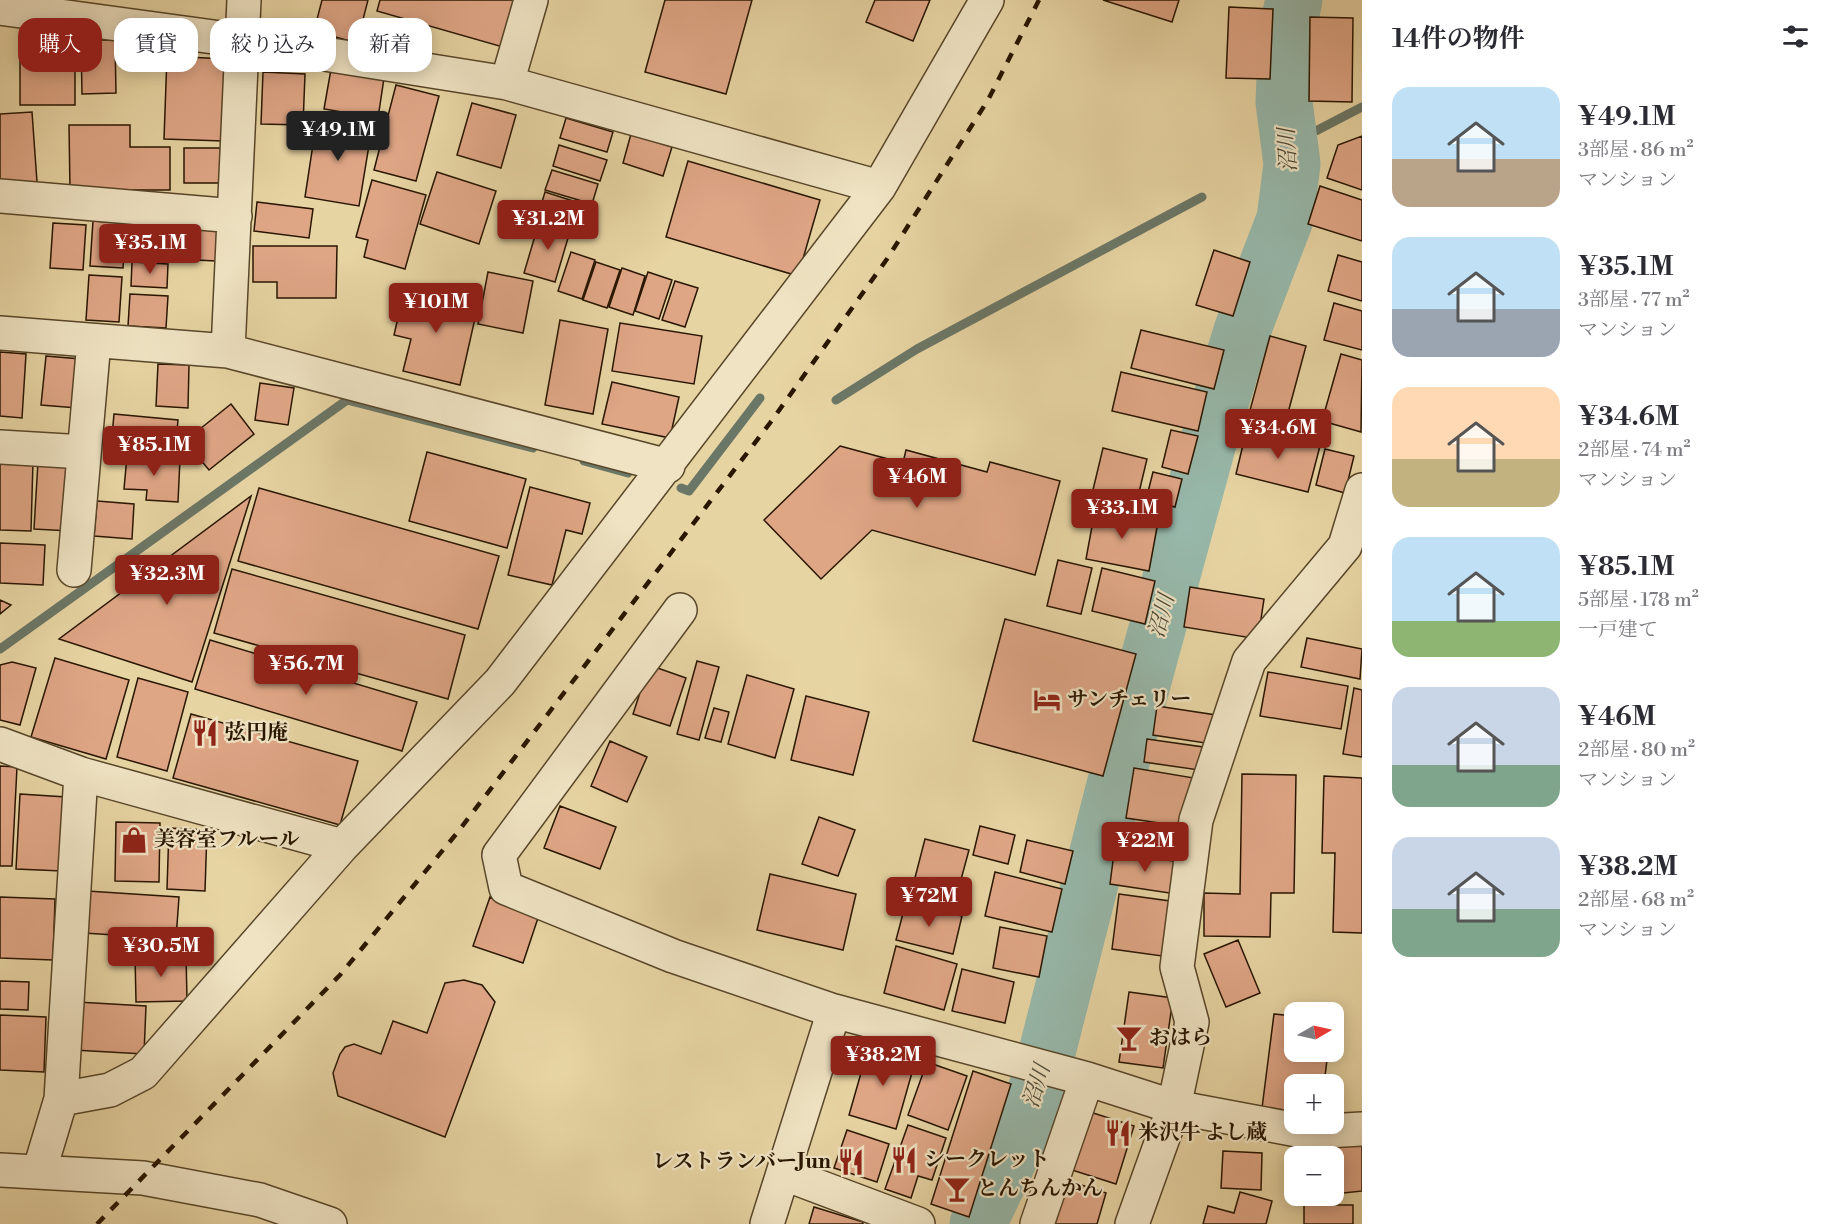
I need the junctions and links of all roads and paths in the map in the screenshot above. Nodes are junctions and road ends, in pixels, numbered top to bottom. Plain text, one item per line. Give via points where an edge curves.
1 (244, 0) edge
2 (531, 0) edge
3 (987, 0) edge
4 (0, 8) edge
5 (244, 18) edge
6 (210, 37) edge
7 (336, 56) edge
8 (242, 72) edge
9 (507, 83) junction
10 (879, 187) junction
11 (0, 196) edge
12 (235, 216) junction
13 (0, 333) edge
14 (93, 341) junction
15 (228, 351) junction
16 (0, 447) edge
17 (84, 452) junction
18 (668, 466) junction
19 (1362, 490) edge
20 (74, 570) dead end
21 (680, 610) dead end
22 (0, 744) edge
23 (81, 774) junction
24 (342, 846) junction
25 (834, 1011) junction
26 (1075, 1076) junction
27 (60, 1099) junction
28 (1173, 1107) junction
29 (1362, 1129) edge
30 (0, 1170) edge
31 (39, 1172) junction
32 (784, 1174) junction
33 (330, 1224) edge
34 (767, 1224) edge
35 (918, 1224) edge
36 (1037, 1224) edge
37 (1132, 1224) edge

1 - 5 street
2 - 9 street
3 - 10 street
4 - 6 street
7 - 9 street
8 - 12 street
9 - 10 street
10 - 18 street
11 - 12 street
12 - 15 street
13 - 14 street
14 - 15 street
14 - 17 street
15 - 18 street
16 - 17 street
17 - 20 street
18 - 24 street via 500,682
19 - 28 street via 1345,546 1249,661 1196,820 1177,967 1192,1022
21 - 25 street via 499,855 506,888 673,956
22 - 23 street
23 - 24 street
23 - 27 street
24 - 27 street via 143,1073 110,1090
25 - 26 street
25 - 32 street
26 - 28 street
26 - 36 street
27 - 31 street
28 - 29 street via 1308,1132
28 - 37 street
30 - 31 street
31 - 33 street via 143,1178 260,1200
32 - 34 street
32 - 35 street

